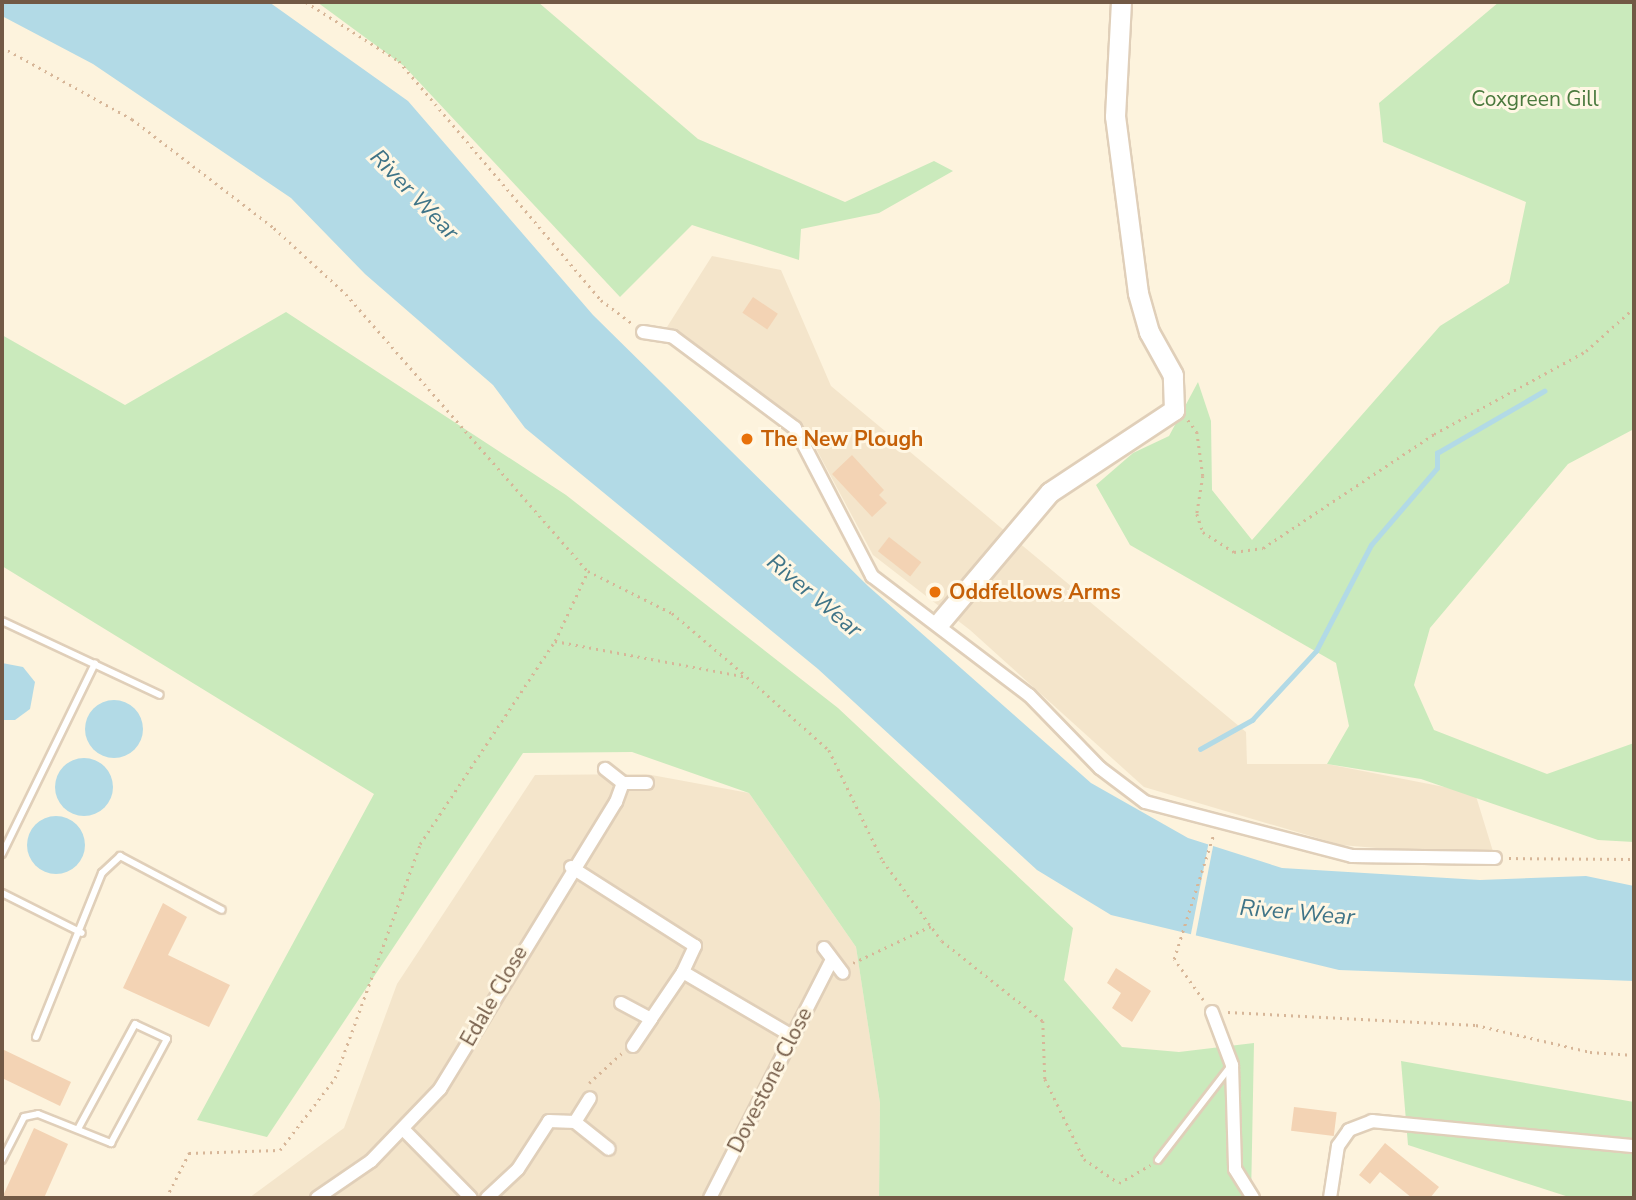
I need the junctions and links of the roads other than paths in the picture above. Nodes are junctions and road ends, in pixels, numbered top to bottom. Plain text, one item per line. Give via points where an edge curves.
1 (1121, 2) edge
2 (643, 332) road end
3 (2, 621) edge
4 (940, 622) junction
5 (95, 663) junction
6 (160, 695) dead end
7 (604, 769) dead end
8 (623, 783) junction
9 (647, 783) dead end
10 (2, 832) edge
11 (10, 837) junction
12 (2, 854) edge
13 (1495, 858) road end
14 (571, 867) junction
15 (2, 893) edge
16 (222, 910) dead end
17 (82, 933) junction
18 (824, 948) dead end
19 (831, 962) junction
20 (682, 972) junction
21 (843, 973) road end
22 (621, 1003) dead end
23 (1212, 1012) road end
24 (651, 1019) junction
25 (792, 1036) junction
26 (36, 1037) dead end
27 (633, 1046) road end
28 (1232, 1065) junction
29 (590, 1098) road end
30 (575, 1122) junction
31 (78, 1129) junction
32 (404, 1130) junction
33 (1634, 1146) edge
34 (609, 1149) dead end
35 (2, 1160) edge
36 (1158, 1160) dead end
37 (465, 1196) edge
38 (317, 1198) edge
39 (487, 1198) edge
40 (710, 1198) edge
41 (1253, 1198) edge
42 (1330, 1198) edge

1 - 4 street via 1115,116 1123,180 1138,293 1149,331 1173,376 1174,410 1050,492
2 - 4 street via 673,337 795,428 872,576
3 - 5 lane
4 - 13 street via 1145,802 1352,856
5 - 6 lane
5 - 11 lane
7 - 8 street
8 - 9 street
8 - 14 street, Edale Close
10 - 11 lane
11 - 12 lane
14 - 20 street via 695,946
14 - 32 street, Edale Close via 440,1089
15 - 17 lane
16 - 17 lane via 120,856 102,873
17 - 26 lane
18 - 19 street
19 - 21 street
19 - 25 street, Dovestone Close
20 - 24 street
20 - 25 street
22 - 24 street
23 - 28 street
24 - 27 street
25 - 40 street, Dovestone Close
28 - 36 lane
28 - 41 street via 1236,1169
29 - 30 street
30 - 34 street
30 - 39 street via 549,1121 518,1169
31 - 31 lane via 135,1024 167,1039 115,1141 106,1145
31 - 35 lane via 38,1114 24,1117
32 - 37 street
32 - 38 street, Edale Close
33 - 42 street via 1372,1121 1349,1130 1338,1146

